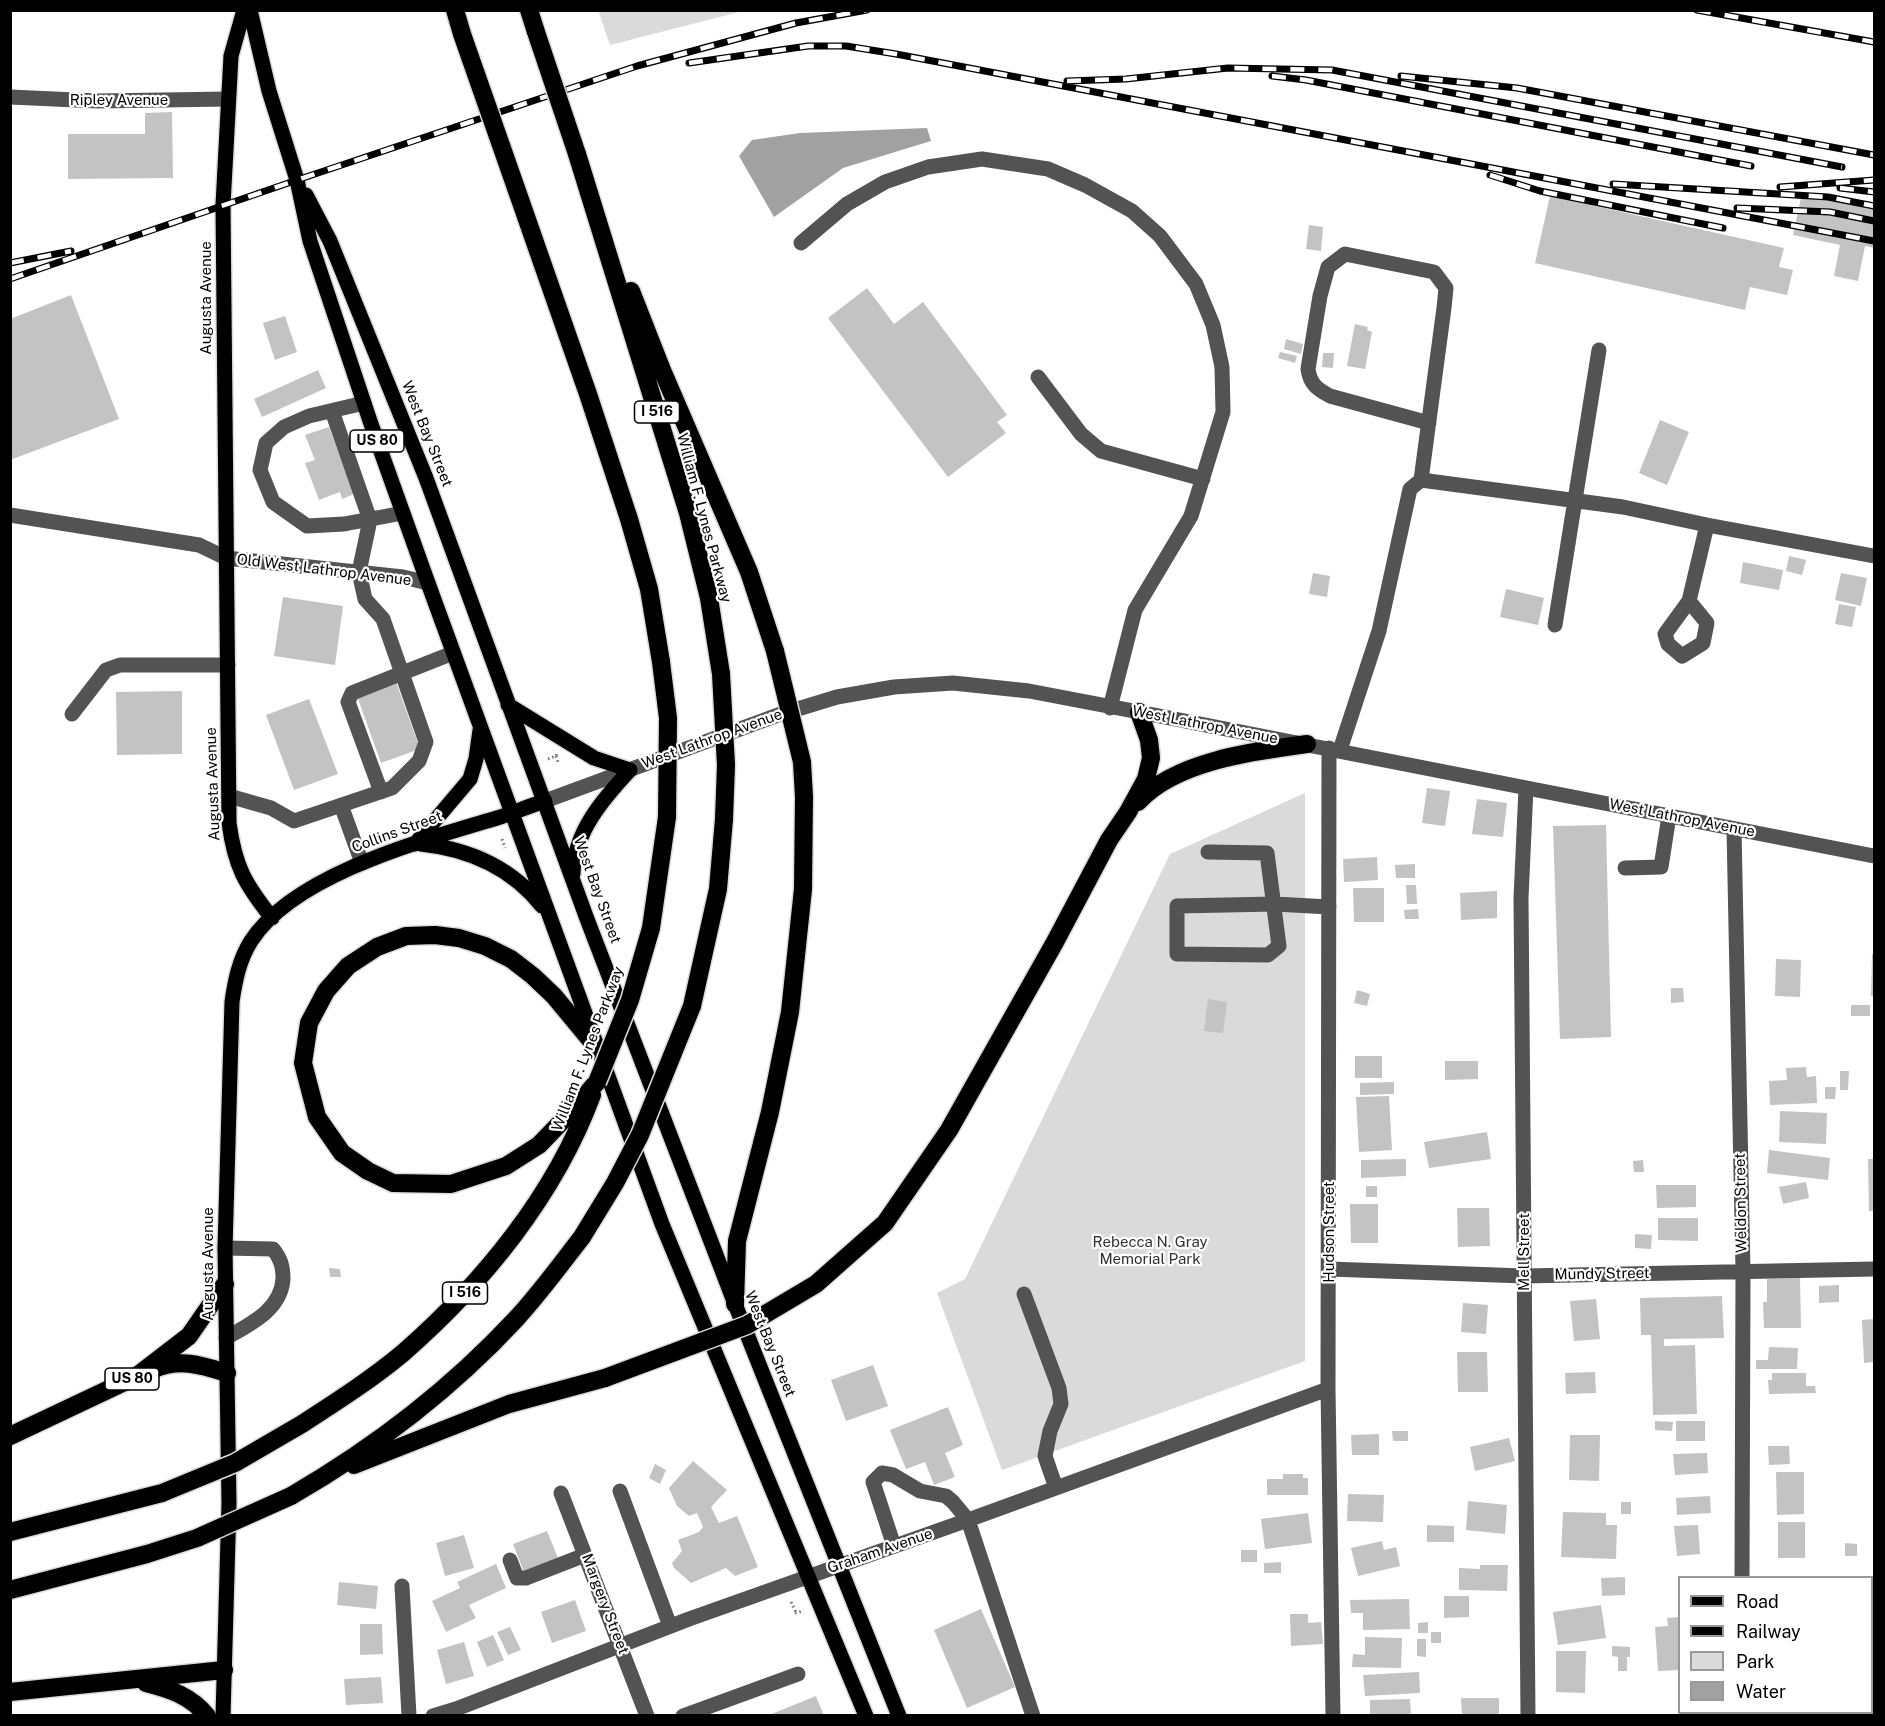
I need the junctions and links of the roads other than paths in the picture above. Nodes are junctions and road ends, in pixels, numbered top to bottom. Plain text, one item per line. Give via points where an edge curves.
1 (244, 10) edge
2 (250, 10) edge
3 (455, 10) edge
4 (529, 10) edge
5 (10, 98) edge
6 (227, 99) junction
7 (577, 154) junction
8 (297, 180) junction
9 (801, 243) dead end
10 (1599, 350) dead end
11 (1038, 377) dead end
12 (364, 404) junction
13 (332, 411) junction
14 (1429, 423) junction
15 (1203, 479) junction
16 (1421, 480) junction
17 (1574, 500) junction
18 (403, 513) junction
19 (10, 515) edge
20 (370, 520) junction
21 (1707, 525) junction
22 (1875, 556) edge
23 (226, 558) junction
24 (359, 572) junction
25 (428, 583) junction
26 (1689, 601) dead end
27 (1555, 625) dead end
28 (453, 653) junction
29 (228, 665) junction
30 (401, 672) junction
31 (508, 705) junction
32 (1110, 708) junction
33 (1139, 712) junction
34 (72, 714) dead end
35 (480, 727) junction
36 (1307, 744) junction
37 (1334, 749) junction
38 (630, 770) junction
39 (1526, 788) junction
40 (381, 792) junction
41 (230, 796) junction
42 (545, 801) junction
43 (341, 805) junction
44 (1128, 812) junction
45 (511, 813) junction
46 (1670, 816) junction
47 (1734, 828) junction
48 (415, 844) junction
49 (1208, 852) dead end
50 (1875, 856) edge
51 (362, 863) junction
52 (1625, 867) dead end
53 (573, 880) junction
54 (1275, 904) junction
55 (1329, 907) junction
56 (548, 914) junction
57 (272, 918) junction
58 (598, 1049) junction
59 (575, 1118) junction
60 (225, 1248) junction
61 (1329, 1269) junction
62 (1875, 1269) edge
63 (1743, 1271) junction
64 (1524, 1276) junction
65 (225, 1284) junction
66 (1024, 1294) dead end
67 (735, 1304) junction
68 (226, 1338) junction
69 (227, 1373) junction
70 (137, 1376) junction
71 (1328, 1389) junction
72 (10, 1436) edge
73 (327, 1475) junction
74 (1056, 1488) junction
75 (620, 1491) dead end
76 (561, 1493) dead end
77 (968, 1520) junction
78 (10, 1532) edge
79 (894, 1546) junction
80 (585, 1555) junction
81 (510, 1560) dead end
82 (839, 1565) junction
83 (809, 1576) junction
84 (1742, 1576) edge
85 (402, 1586) dead end
86 (10, 1590) edge
87 (670, 1626) junction
88 (621, 1645) junction
89 (224, 1670) junction
90 (798, 1674) dead end
91 (133, 1680) junction
92 (10, 1692) edge
93 (207, 1716) edge
94 (223, 1716) edge
95 (409, 1716) edge
96 (433, 1716) edge
97 (647, 1716) edge
98 (683, 1716) edge
99 (866, 1716) edge
100 (899, 1716) edge
101 (1034, 1716) edge
102 (1334, 1716) edge
103 (1527, 1716) edge

1 - 6 main road, Augusta Avenue via 231,56
2 - 8 main road, West Bay Street / US 80 via 268,92
3 - 59 highway, William F. Lynes Parkway, bridge via 629,519 649,589 668,718 667,817 651,928 630,1000 597,1082
4 - 7 highway, William F. Lynes Parkway / I 516, bridge
5 - 6 street, Ripley Avenue
6 - 23 main road, Augusta Avenue via 223,206
7 - 67 highway, bridge via 662,370 749,572 775,651 802,762 803,889 790,1012 770,1112 736,1240
7 - 73 highway, William F. Lynes Parkway / I 516, bridge via 688,513 709,598 721,674 726,765 718,889 692,1006 640,1136 582,1237 516,1318 475,1359 410,1417
8 - 12 main road, West Bay Street / US 80 via 310,241
8 - 31 main road, West Bay Street / US 80 via 330,241 426,478
9 - 15 street via 847,204 885,182 928,167 982,159 1048,169 1132,210 1160,236 1196,284 1213,325 1222,367 1223,412
10 - 17 street
11 - 15 street via 1081,434 1101,451
12 - 13 street
12 - 18 main road, West Bay Street / US 80
13 - 20 street
13 - 20 street via 284,427 266,443 260,470 273,502 307,526
14 - 14 street via 1446,288 1434,272 1345,254 1328,267 1320,296 1309,379 1330,396
14 - 16 street
15 - 32 street via 1191,516 1136,610
16 - 17 street
16 - 37 street, Hudson Street via 1410,489 1379,631
17 - 21 street
17 - 27 street
18 - 20 street
18 - 25 main road, West Bay Street / US 80
19 - 23 street, Old West Lathrop Avenue via 199,545
20 - 24 street
21 - 22 street
21 - 26 street
23 - 24 street, Old West Lathrop Avenue
23 - 29 main road, Augusta Avenue
24 - 25 street, Old West Lathrop Avenue
24 - 30 street via 365,599 383,619
25 - 28 main road, West Bay Street / US 80
28 - 30 street
28 - 35 main road, West Bay Street / US 80
29 - 34 street via 120,665 106,670
29 - 41 main road, Augusta Avenue
30 - 40 street via 426,742 419,761 392,788
30 - 40 street via 352,693 348,702
31 - 38 main road via 594,758
31 - 42 main road, West Bay Street / US 80
32 - 33 street, West Lathrop Avenue
32 - 38 street, West Lathrop Avenue via 1029,691 953,683 894,687 798,709
33 - 36 street, West Lathrop Avenue
33 - 44 highway via 1149,740 1150,758 1146,779
35 - 45 main road, West Bay Street
35 - 48 main road via 470,779
36 - 37 street, West Lathrop Avenue
36 - 44 highway via 1199,766 1145,793
37 - 39 street, West Lathrop Avenue
37 - 55 street, Hudson Street
38 - 42 street, West Lathrop Avenue
38 - 53 main road via 588,822 573,863
39 - 46 street, West Lathrop Avenue
39 - 64 street, Mell Street via 1521,898
40 - 43 street
41 - 43 street via 271,808 294,821
41 - 57 main road, Augusta Avenue via 229,823 237,866
42 - 45 main road, Collins Street
42 - 53 main road, West Bay Street
43 - 51 street
44 - 73 highway, bridge via 949,1130 885,1223 816,1284 747,1325 605,1378 509,1404
45 - 48 main road, Collins Street
45 - 56 main road, West Bay Street
46 - 47 street, West Lathrop Avenue
46 - 52 street via 1660,867
47 - 50 street, West Lathrop Avenue
47 - 63 street, Weldon Street
48 - 51 main road, Collins Street
48 - 56 main road via 447,847 494,864 518,881
49 - 54 street via 1268,853
51 - 57 main road, Collins Street via 324,880
53 - 67 main road, West Bay Street
54 - 54 street via 1177,906 1178,954 1268,955 1279,946
54 - 55 street
55 - 61 street, Hudson Street
56 - 58 main road, West Bay Street
57 - 60 main road, Augusta Avenue via 251,942 242,960 232,1002
58 - 59 highway via 554,996 511,959 485,946 435,935 406,936 377,947 348,966 326,991 309,1023 303,1063 317,1117 342,1153 393,1183 451,1184 506,1166
58 - 83 main road, West Bay Street via 662,1224
59 - 78 highway, William F. Lynes Parkway / I 516, bridge via 553,1176 521,1225 446,1314 375,1374 302,1424 235,1463 162,1493
60 - 65 main road, Augusta Avenue
60 - 68 street via 273,1249 283,1268 282,1290 276,1303 256,1321
61 - 64 street, Mundy Street
61 - 71 street, Hudson Street
62 - 63 street, Mundy Street
63 - 64 street, Mundy Street
63 - 84 street, Weldon Street
64 - 103 street, Mell Street
65 - 68 main road, Augusta Avenue
65 - 70 highway, US 80 via 189,1336
66 - 74 street via 1059,1388 1061,1404 1045,1456
67 - 82 main road, West Bay Street
68 - 69 main road, Augusta Avenue
69 - 70 highway via 202,1365 169,1363
69 - 89 main road, Augusta Avenue via 229,1503
70 - 72 highway, US 80
71 - 74 street, Graham Avenue
71 - 102 street, Hudson Street
73 - 86 highway, William F. Lynes Parkway / I 516, bridge via 291,1496 197,1538
74 - 77 street, Graham Avenue
75 - 87 street
76 - 80 street, Margery Street
77 - 79 street, Graham Avenue
77 - 79 street via 946,1496 920,1491 882,1473 873,1482
77 - 101 street
79 - 82 street, Graham Avenue
80 - 81 street via 526,1578 517,1578
80 - 88 street, Margery Street
82 - 83 street, Graham Avenue
82 - 100 main road, West Bay Street
83 - 87 street, Graham Avenue
83 - 99 main road, West Bay Street
85 - 95 street
87 - 88 street, Graham Avenue
88 - 96 street, Graham Avenue
88 - 97 street, Margery Street
89 - 91 highway
89 - 94 main road, Augusta Avenue
90 - 98 street
91 - 92 highway
91 - 93 highway via 171,1689

